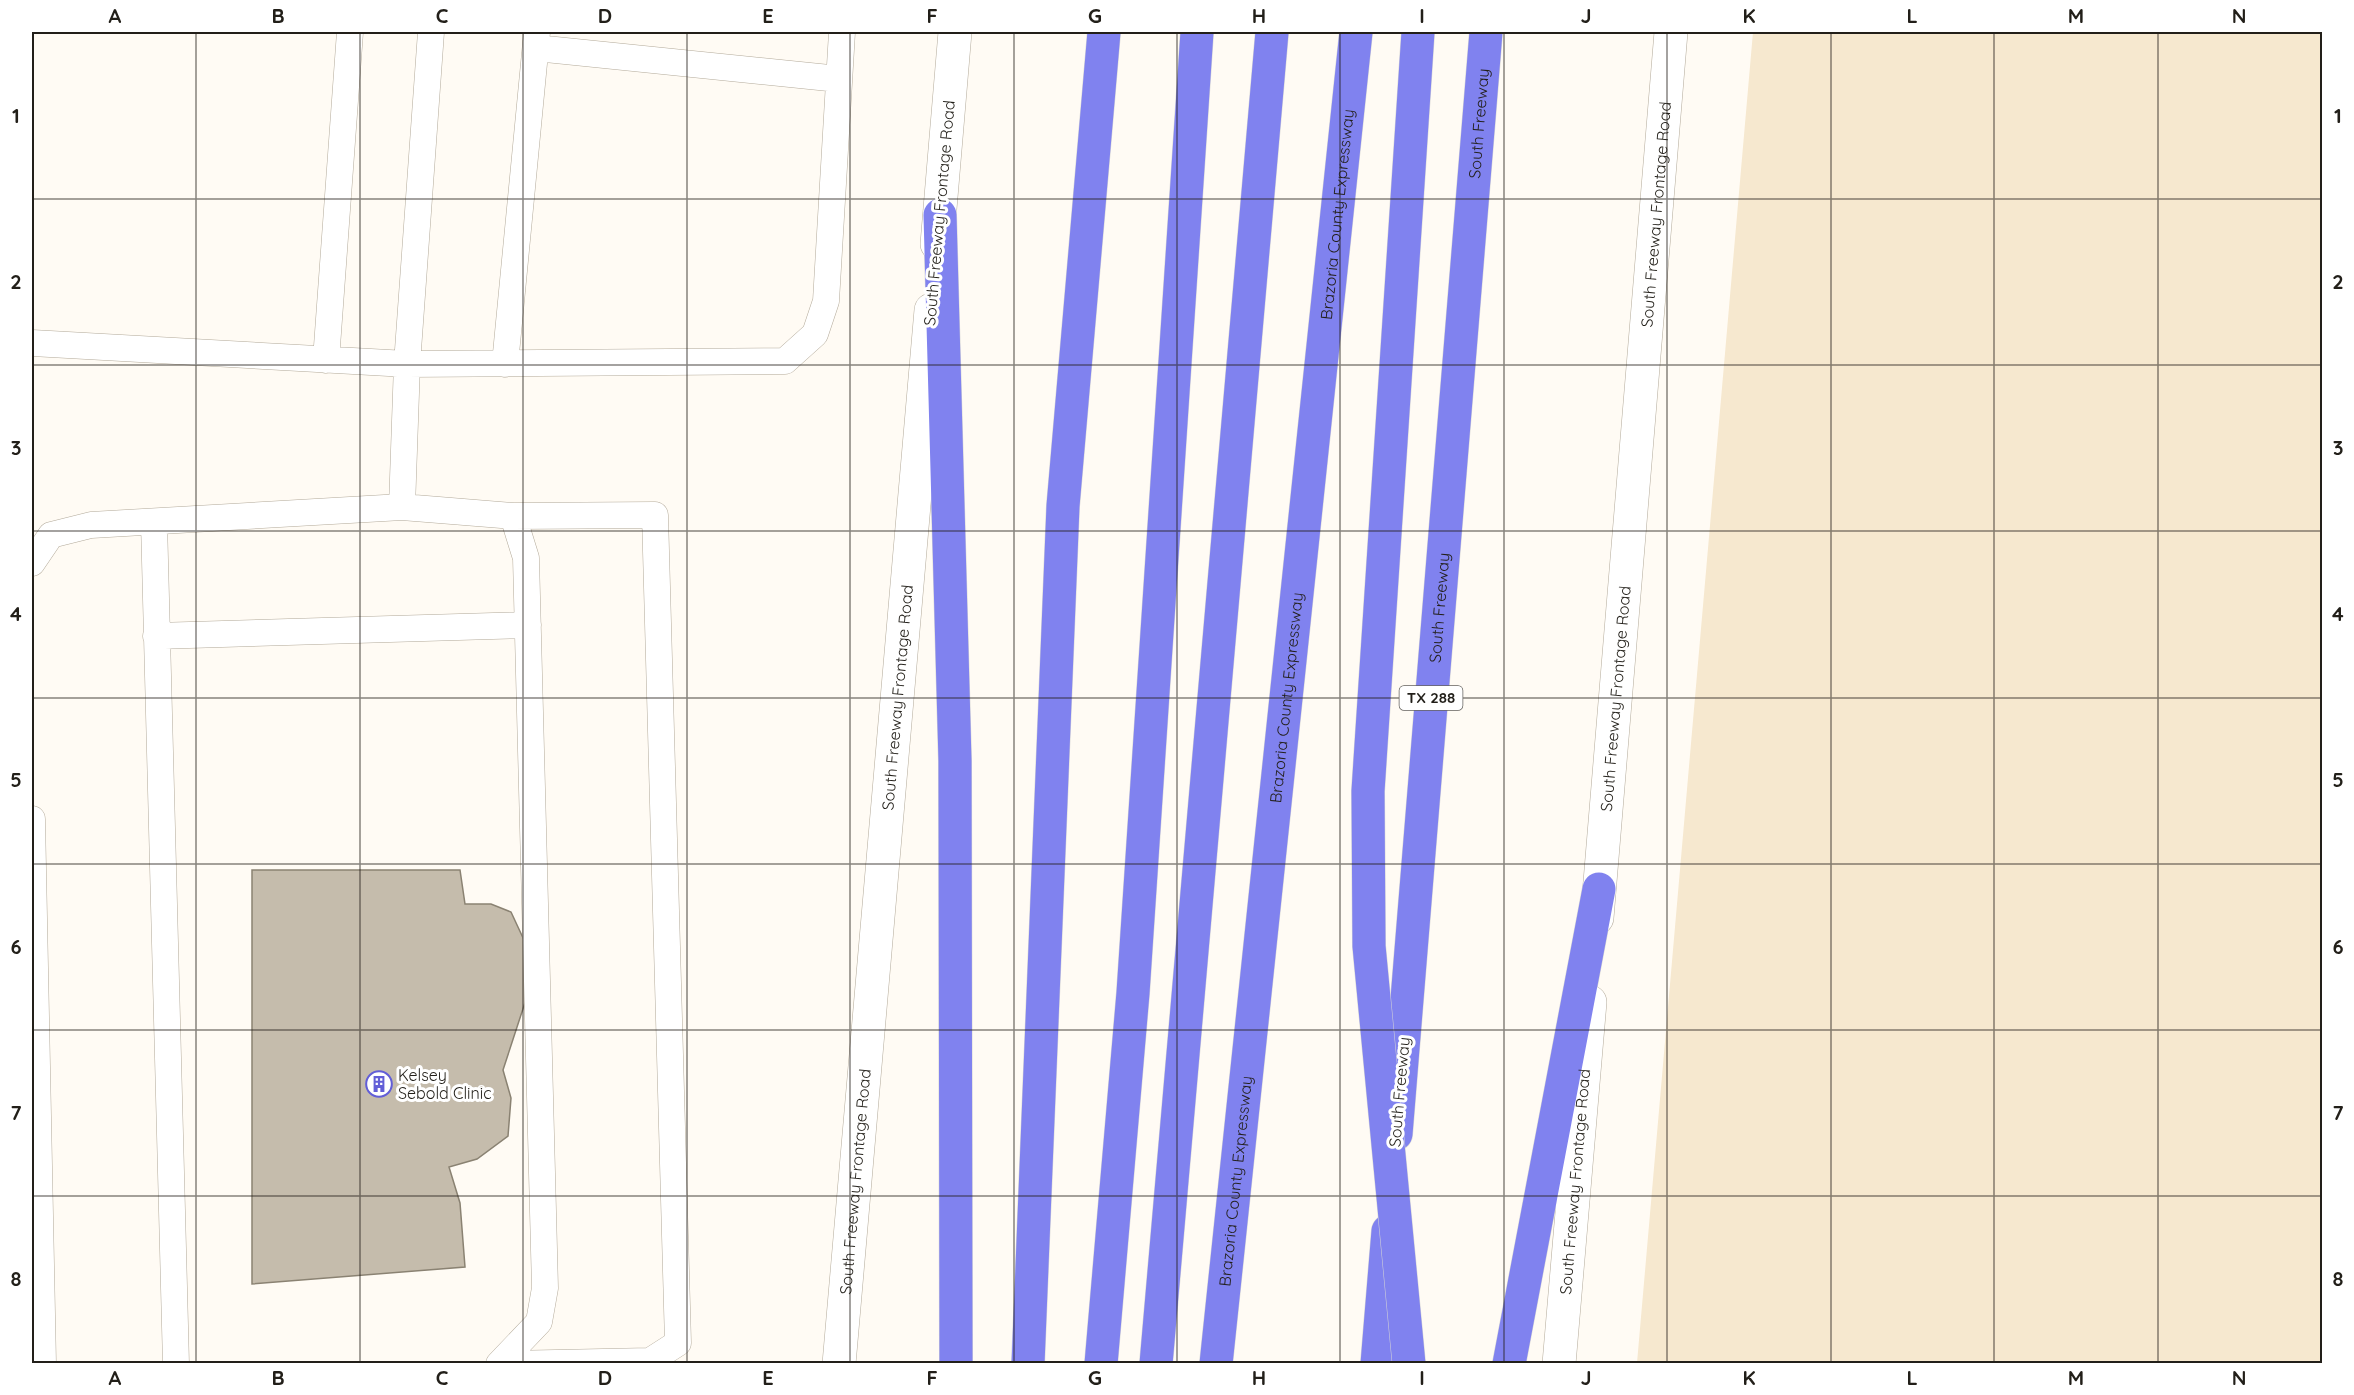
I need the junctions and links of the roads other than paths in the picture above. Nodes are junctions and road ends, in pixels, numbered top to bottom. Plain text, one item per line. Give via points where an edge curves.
1 (350, 32) edge
2 (430, 32) edge
3 (842, 32) edge
4 (955, 32) edge
5 (1104, 32) edge
6 (1197, 32) edge
7 (1272, 32) edge
8 (1356, 32) edge
9 (1418, 32) edge
10 (1486, 32) edge
11 (1671, 32) edge
12 (536, 40) edge
13 (839, 79) junction
14 (939, 215) junction
15 (32, 343) edge
16 (326, 360) junction
17 (407, 364) junction
18 (505, 364) junction
19 (402, 507) junction
20 (513, 516) junction
21 (154, 522) junction
22 (32, 563) edge
23 (528, 625) junction
24 (156, 636) junction
25 (32, 819) edge
26 (1599, 889) junction
27 (43, 1364) edge
28 (176, 1364) edge
29 (501, 1364) edge
30 (839, 1364) edge
31 (956, 1364) edge
32 (1028, 1364) edge
33 (1101, 1364) edge
34 (1156, 1364) edge
35 (1216, 1364) edge
36 (1377, 1364) edge
37 (1409, 1364) edge
38 (1509, 1364) edge
39 (1559, 1364) edge

1 - 16 lane
2 - 17 lane
3 - 13 lane
4 - 14 main road, South Freeway Frontage Road
5 - 32 highway via 1063,506
6 - 33 highway via 1133,993
7 - 34 highway
8 - 35 highway, Brazoria County Expressway
9 - 37 highway, bridge via 1368,791 1369,946
10 - 36 highway, South Freeway / TX 288
11 - 26 main road, South Freeway Frontage Road
12 - 13 lane
12 - 18 lane
13 - 18 lane via 826,301 814,334 785,361
14 - 30 main road, South Freeway Frontage Road
14 - 31 highway via 955,761
15 - 16 lane
16 - 17 lane
17 - 18 lane
17 - 19 lane
19 - 20 lane
19 - 21 lane
20 - 23 lane via 526,558
20 - 29 lane via 655,514 678,1343 650,1361
21 - 22 lane via 91,525 51,535
21 - 24 lane
23 - 24 lane
23 - 29 lane via 545,1288 539,1322
24 - 28 lane
25 - 27 lane
26 - 38 highway
26 - 39 main road, South Freeway Frontage Road

